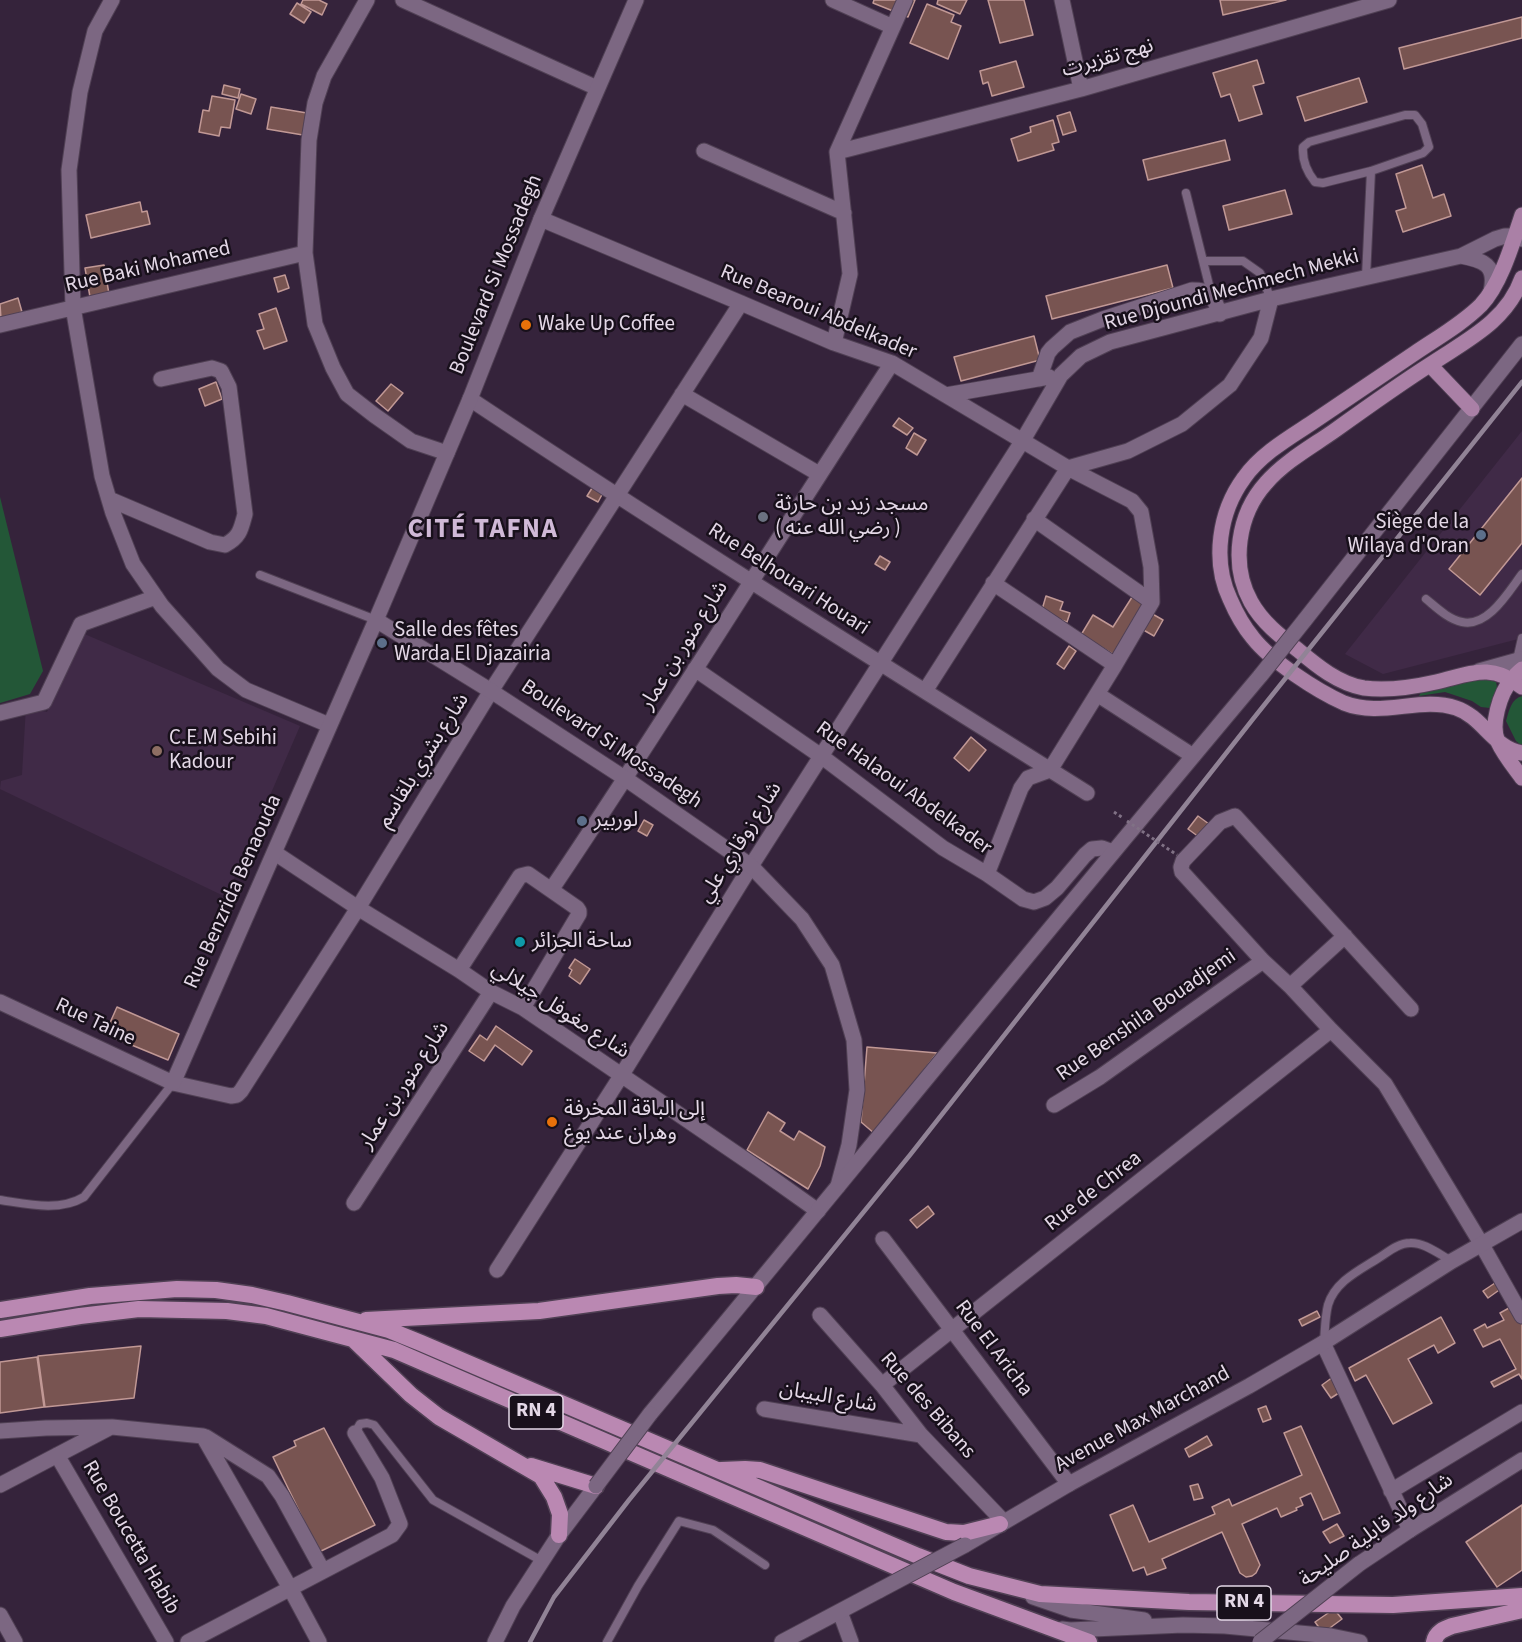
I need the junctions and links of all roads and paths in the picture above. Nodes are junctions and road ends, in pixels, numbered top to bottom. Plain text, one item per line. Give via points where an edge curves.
1 (112, 0) edge
2 (366, 0) edge
3 (403, 0) edge
4 (636, 0) edge
5 (833, 0) edge
6 (905, 0) edge
7 (1062, 0) edge
8 (1389, 0) edge
9 (893, 27) junction
10 (597, 88) junction
11 (1081, 89) junction
12 (704, 151) dead end
13 (837, 152) junction
14 (1371, 171) junction
15 (1186, 192) dead end
16 (844, 213) junction
17 (1522, 215) edge
18 (541, 219) junction
19 (1518, 237) edge
20 (305, 253) junction
21 (1461, 256) junction
22 (1203, 261) junction
23 (1366, 277) junction
24 (1522, 279) edge
25 (1491, 291) junction
26 (1211, 294) junction
27 (1271, 299) junction
28 (741, 303) junction
29 (73, 307) junction
30 (1220, 314) junction
31 (0, 325) edge
32 (834, 343) junction
33 (1522, 344) edge
34 (892, 363) junction
35 (1430, 365) junction
36 (1060, 375) junction
37 (162, 379) dead end
38 (1039, 379) junction
39 (682, 394) junction
40 (946, 395) junction
41 (470, 399) junction
42 (1472, 409) junction
43 (1023, 440) junction
44 (447, 453) junction
45 (1068, 468) junction
46 (819, 474) junction
47 (616, 495) junction
48 (109, 499) junction
49 (1034, 519) junction
50 (1522, 574) edge
51 (260, 575) dead end
52 (752, 581) junction
53 (993, 583) junction
54 (156, 597) junction
55 (1426, 599) dead end
56 (1152, 602) junction
57 (376, 620) junction
58 (1522, 638) edge
59 (880, 664) junction
60 (1115, 665) junction
61 (695, 669) junction
62 (1519, 671) edge
63 (491, 691) junction
64 (926, 691) junction
65 (1097, 694) junction
66 (0, 713) edge
67 (329, 725) junction
68 (1497, 741) junction
69 (1522, 753) edge
70 (821, 756) junction
71 (1193, 756) junction
72 (1050, 770) junction
73 (1522, 778) edge
74 (626, 779) junction
75 (1087, 793) dead end
76 (1114, 812) dead end
77 (1113, 852) junction
78 (275, 853) junction
79 (1177, 855) dead end
80 (751, 866) junction
81 (987, 874) junction
82 (551, 890) junction
83 (358, 908) junction
84 (1345, 936) junction
85 (1263, 961) junction
86 (459, 970) junction
87 (1290, 986) junction
88 (491, 992) junction
89 (0, 1002) edge
90 (523, 1008) junction
91 (1411, 1009) dead end
92 (1331, 1030) junction
93 (621, 1076) junction
94 (173, 1083) junction
95 (1054, 1105) dead end
96 (837, 1189) junction
97 (0, 1200) edge
98 (354, 1203) dead end
99 (818, 1211) junction
100 (1520, 1222) edge
101 (883, 1239) dead end
102 (1482, 1245) junction
103 (1452, 1261) junction
104 (497, 1270) dead end
105 (756, 1287) junction
106 (0, 1310) edge
107 (820, 1315) dead end
108 (1522, 1316) edge
109 (354, 1320) junction
110 (0, 1329) edge
111 (953, 1330) junction
112 (352, 1338) junction
113 (1323, 1342) junction
114 (882, 1385) junction
115 (764, 1409) dead end
116 (1522, 1412) edge
117 (112, 1427) junction
118 (0, 1431) edge
119 (355, 1433) joint
120 (921, 1435) junction
121 (203, 1436) junction
122 (57, 1455) junction
123 (1522, 1460) edge
124 (516, 1461) junction
125 (719, 1470) junction
126 (1069, 1484) junction
127 (0, 1485) edge
128 (596, 1486) junction
129 (1391, 1491) junction
130 (1002, 1523) junction
131 (1410, 1530) junction
132 (560, 1535) junction
133 (542, 1561) junction
134 (765, 1565) dead end
135 (323, 1571) junction
136 (969, 1576) junction
137 (290, 1588) junction
138 (1522, 1596) edge
139 (1522, 1610) edge
140 (840, 1612) junction
141 (0, 1616) edge
142 (1183, 1625) junction
143 (1048, 1627) junction
144 (15, 1642) edge
145 (166, 1642) edge
146 (188, 1642) edge
147 (319, 1642) edge
148 (495, 1642) edge
149 (607, 1642) edge
150 (782, 1642) edge
151 (850, 1642) edge
152 (1089, 1642) edge
153 (1260, 1642) edge
154 (1360, 1642) edge
155 (1434, 1642) edge

1 - 29 street via 94,31 69,170
2 - 20 street via 324,76 315,103 309,140
3 - 10 street
4 - 10 street, Boulevard Si Mossadegh
5 - 9 street
6 - 9 street
7 - 11 street
8 - 11 street, نهج تقزيرت
9 - 13 street
10 - 18 street, Boulevard Si Mossadegh
11 - 13 street, نهج تقزيرت
12 - 16 street
13 - 16 street
14 - 14 lane via 1423,153 1429,147 1415,115 1309,142 1303,147 1302,155 1315,183
14 - 23 lane
15 - 22 lane
16 - 32 street via 850,274
17 - 19 main road
18 - 28 street, Rue Bearoui Abdelkader
18 - 41 street, Boulevard Si Mossadegh
19 - 21 street, Rue Djoundi Mechmech Mekki via 1494,239
19 - 25 main road
20 - 29 street, Rue Baki Mohamed
20 - 44 street via 315,324 347,394 411,441
21 - 23 street, Rue Djoundi Mechmech Mekki
21 - 25 street via 1485,263 1493,275
22 - 26 lane
22 - 27 lane via 1243,261 1260,273
23 - 27 street, Rue Djoundi Mechmech Mekki
24 - 35 main road via 1496,319
25 - 68 main road via 1469,316 1254,466 1228,509 1220,555 1226,591 1245,628 1266,652 1307,682 1346,703 1365,708 1440,704 1457,708 1469,714
26 - 30 street
26 - 38 street via 1192,290 1070,332 1048,353
27 - 30 street, Rue Djoundi Mechmech Mekki
27 - 45 street via 1261,338 1230,385 1182,424 1128,451
28 - 32 street, Rue Bearoui Abdelkader
28 - 39 street, شارع بشري بلقاسم
29 - 31 street, Rue Baki Mohamed
29 - 48 street
30 - 36 street, Rue Djoundi Mechmech Mekki via 1110,342 1081,356
32 - 34 street, Rue Bearoui Abdelkader
33 - 42 street
34 - 40 street, Rue Bearoui Abdelkader
34 - 46 street, شارع منور بن عمار
35 - 42 main road
35 - 62 main road via 1298,455 1255,496 1239,537 1243,583 1250,601 1275,632 1315,665 1352,685 1392,688 1477,671
36 - 38 street
36 - 43 street, Rue Djoundi Mechmech Mekki
37 - 48 street via 212,368 225,377 244,503 241,531 225,546
38 - 40 street
39 - 46 street
39 - 47 street, شارع بشري بلقاسم
40 - 43 street, Rue Bearoui Abdelkader
41 - 44 street, Boulevard Si Mossadegh
41 - 47 street, Rue Belhouari Houari
42 - 71 street, bridge
43 - 45 street, Rue Bearoui Abdelkader
43 - 59 street, شارع زوقاري علي
44 - 57 street, Boulevard Si Mossadegh
45 - 49 street
45 - 56 street, Rue Bearoui Abdelkader via 1132,501 1141,512 1151,567
46 - 52 street, شارع منور بن عمار
47 - 52 street, Rue Belhouari Houari
47 - 63 street, شارع بشري بلقاسم
48 - 54 street via 133,564
49 - 53 street
49 - 56 street
50 - 55 lane via 1482,620 1464,623
51 - 57 lane
52 - 59 street, Rue Belhouari Houari
52 - 61 street, شارع منور بن عمار
53 - 60 street
53 - 64 street
54 - 66 street via 81,624 44,702
54 - 67 street via 218,669 246,690
56 - 60 street
57 - 63 street, Boulevard Si Mossadegh
57 - 67 street, Rue Benzrida Benaouda
58 - 62 lane
59 - 64 street, Rue Belhouari Houari
59 - 70 street, شارع زوقاري علي
60 - 65 street
61 - 70 street, Rue Halaoui Abdelkader
61 - 74 street, شارع منور بن عمار
62 - 68 main road via 1500,701 1496,714
63 - 74 street, Boulevard Si Mossadegh
63 - 83 street, شارع بشري بلقاسم
64 - 72 street, Rue Belhouari Houari
65 - 71 street
65 - 72 street
67 - 78 street, Rue Benzrida Benaouda
68 - 69 main road
68 - 73 main road
70 - 80 street, شارع زوقاري علي
70 - 81 street, Rue Halaoui Abdelkader via 943,848
71 - 77 street
72 - 75 street, Rue Belhouari Houari
72 - 81 street via 1028,778 1021,789
74 - 80 street, Boulevard Si Mossadegh
74 - 82 street, شارع منور بن عمار
76 - 79 path, bridge
77 - 81 street, Rue Halaoui Abdelkader via 1092,849 1057,888 1034,902 1023,899
77 - 96 street
78 - 83 street, شارع مغوفل جيلالي
78 - 94 street, Rue Benzrida Benaouda
80 - 93 street, شارع زوقاري علي
80 - 96 street, Boulevard Si Mossadegh via 802,919 832,965 854,1040 857,1090 849,1145
82 - 86 street via 528,874 520,876
82 - 90 street via 577,908 579,915
83 - 86 street, شارع مغوفل جيلالي
83 - 94 street, شارع بشري بلقاسم via 237,1095
84 - 85 street via 1236,816 1228,818 1183,861 1182,872
84 - 87 street
84 - 91 street
85 - 87 street
85 - 95 street, Rue Benshila Bouadjemi via 1100,1077
86 - 88 street, شارع مغوفل جيلالي
87 - 92 street
88 - 90 street, شارع مغوفل جيلالي
88 - 98 street, شارع منور بن عمار
89 - 94 street, Rue Taine
90 - 93 street, شارع مغوفل جيلالي
92 - 102 street via 1385,1084
92 - 111 street, Rue de Chrea
93 - 99 street, شارع مغوفل جيلالي
93 - 104 street, شارع زوقاري علي
94 - 97 lane via 77,1202 31,1205
96 - 99 street
99 - 105 street
100 - 102 street, Avenue Max Marchand
101 - 111 street, Rue El Aricha
102 - 103 street, Avenue Max Marchand
102 - 108 street
103 - 113 street, Avenue Max Marchand
103 - 113 lane via 1422,1244 1410,1243 1398,1246 1358,1271 1332,1295
105 - 109 highway via 718,1286 539,1311
105 - 128 street, bridge via 650,1414
106 - 109 highway, RN 4 via 90,1296 177,1289 252,1295
107 - 114 street, Rue des Bibans
109 - 125 highway, RN 4 via 421,1343
110 - 112 highway, RN 4 via 139,1309 188,1309 266,1316
111 - 114 street, Rue de Chrea
111 - 126 street, Rue El Aricha
112 - 124 highway via 439,1417
112 - 143 highway, RN 4 via 394,1350 954,1592
113 - 126 street, Avenue Max Marchand
113 - 129 street
114 - 120 street, Rue des Bibans
115 - 120 street, شارع البيبان
116 - 129 street
117 - 118 street
117 - 121 street
117 - 122 street
119 - 133 lane via 360,1424 374,1425 433,1500
119 - 135 street via 382,1478 400,1524 393,1535
120 - 130 street, Rue des Bibans
121 - 135 street via 268,1476
121 - 137 street
122 - 127 street
122 - 145 street, Rue Boucetta Habib
123 - 131 street, شارع ولد قابلية صليحة
124 - 128 highway
124 - 132 highway via 541,1476 554,1497 560,1514
125 - 130 highway via 768,1472 946,1532 964,1533
125 - 136 highway, RN 4
126 - 130 street, Avenue Max Marchand
128 - 132 street
129 - 131 street
130 - 140 street, Avenue Max Marchand, bridge
131 - 153 street, شارع ولد قابلية صليحة, bridge via 1359,1564
132 - 133 street
133 - 148 street
134 - 149 lane via 713,1530 679,1521
135 - 137 street
136 - 138 highway, RN 4 via 1040,1594 1189,1602 1393,1605
136 - 142 street via 1071,1610
137 - 146 street
137 - 147 street
139 - 155 highway via 1452,1626 1441,1630
140 - 150 street, Avenue Max Marchand
140 - 151 street
141 - 144 street
142 - 143 street via 1070,1630
142 - 154 street via 1260,1629
143 - 152 highway, RN 4

